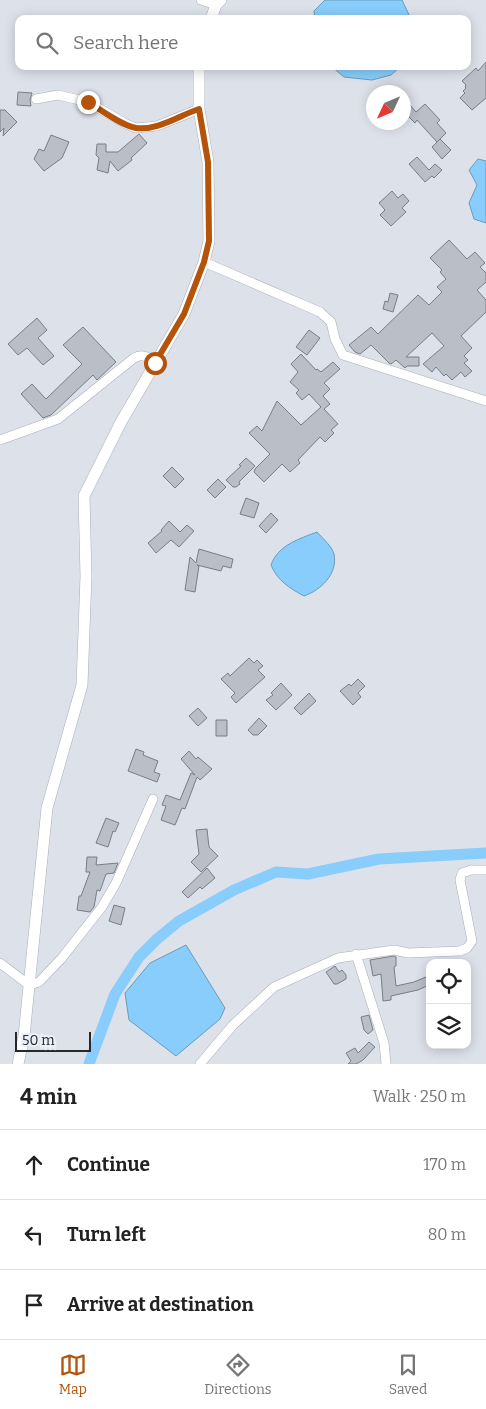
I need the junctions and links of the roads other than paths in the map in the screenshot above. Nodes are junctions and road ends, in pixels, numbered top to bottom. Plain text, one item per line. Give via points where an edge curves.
1 (200, 0) edge
2 (218, 3) edge
3 (213, 15) edge
4 (199, 70) edge
5 (36, 99) dead end
6 (199, 109) junction
7 (204, 262) junction
8 (155, 363) junction
9 (486, 401) edge
10 (0, 440) edge
11 (153, 799) dead end
12 (486, 870) edge
13 (356, 954) junction
14 (0, 963) edge
15 (29, 985) junction
16 (18, 1064) edge
17 (200, 1064) edge
18 (386, 1064) edge

1 - 2 street
2 - 3 street
4 - 6 street
5 - 6 street via 58,95 88,102 136,128 157,126
6 - 7 street via 208,162 209,241
7 - 8 street via 184,314
7 - 9 street via 320,312 331,322 343,355
8 - 10 street via 139,355 58,419
8 - 15 street via 84,496 86,576 82,685 47,808
11 - 15 street via 102,907 61,959 39,982
12 - 13 street via 462,873 460,880 472,941 467,948 460,951 394,950
13 - 17 street via 338,958 274,987 232,1025
13 - 18 street via 384,1043
14 - 15 street
15 - 16 street

